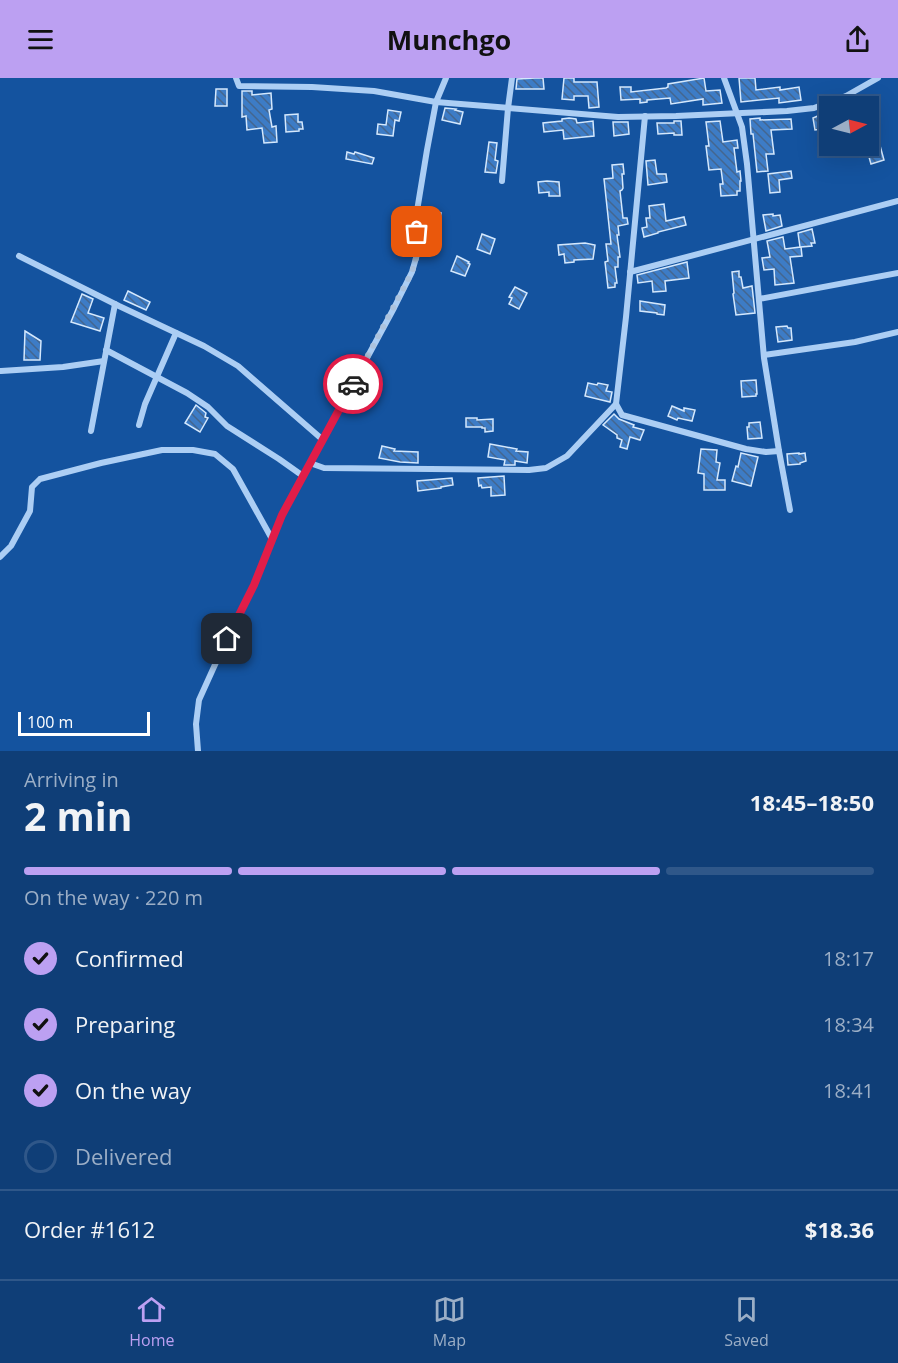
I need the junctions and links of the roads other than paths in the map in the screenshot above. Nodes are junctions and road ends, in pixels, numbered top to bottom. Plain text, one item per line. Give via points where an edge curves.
1 (236, 78) edge
2 (446, 78) edge
3 (512, 78) edge
4 (724, 78) edge
5 (878, 78) edge
6 (436, 102) junction
7 (508, 108) junction
8 (736, 113) junction
9 (645, 116) junction
10 (502, 182) dead end
11 (898, 201) edge
12 (754, 239) junction
13 (19, 256) dead end
14 (630, 272) junction
15 (898, 273) edge
16 (759, 299) junction
17 (115, 304) junction
18 (898, 332) edge
19 (176, 333) junction
20 (106, 350) junction
21 (764, 355) junction
22 (104, 361) junction
23 (1, 371) edge
24 (157, 376) junction
25 (616, 404) junction
26 (139, 425) dead end
27 (91, 432) dead end
28 (323, 440) junction
29 (779, 451) junction
30 (310, 463) junction
31 (303, 476) junction
32 (790, 510) dead end
33 (272, 539) junction
34 (0, 556) edge
35 (198, 751) edge

1 - 6 street via 239,86 374,91
2 - 6 street
3 - 7 street
4 - 8 street
5 - 8 street via 814,108
6 - 7 street
6 - 28 street via 417,217 418,251 412,272
7 - 9 street
7 - 10 street
8 - 9 street
8 - 12 street via 742,127
9 - 14 street
11 - 12 street
12 - 14 street
12 - 16 street
13 - 17 street
14 - 25 street
15 - 16 street
16 - 21 street
17 - 19 street
17 - 20 street
18 - 21 street
19 - 24 street
19 - 28 street via 238,366
20 - 22 street
20 - 24 street
21 - 29 street
22 - 23 street
22 - 27 street
24 - 26 street
24 - 31 street
25 - 29 street via 622,415 746,449
25 - 30 street via 567,456 546,468 324,468
28 - 30 street
29 - 32 street
30 - 31 street
31 - 33 street
33 - 34 street via 233,469 216,454 162,450 40,479 32,487 30,511 11,546
33 - 35 street via 200,700 196,724

